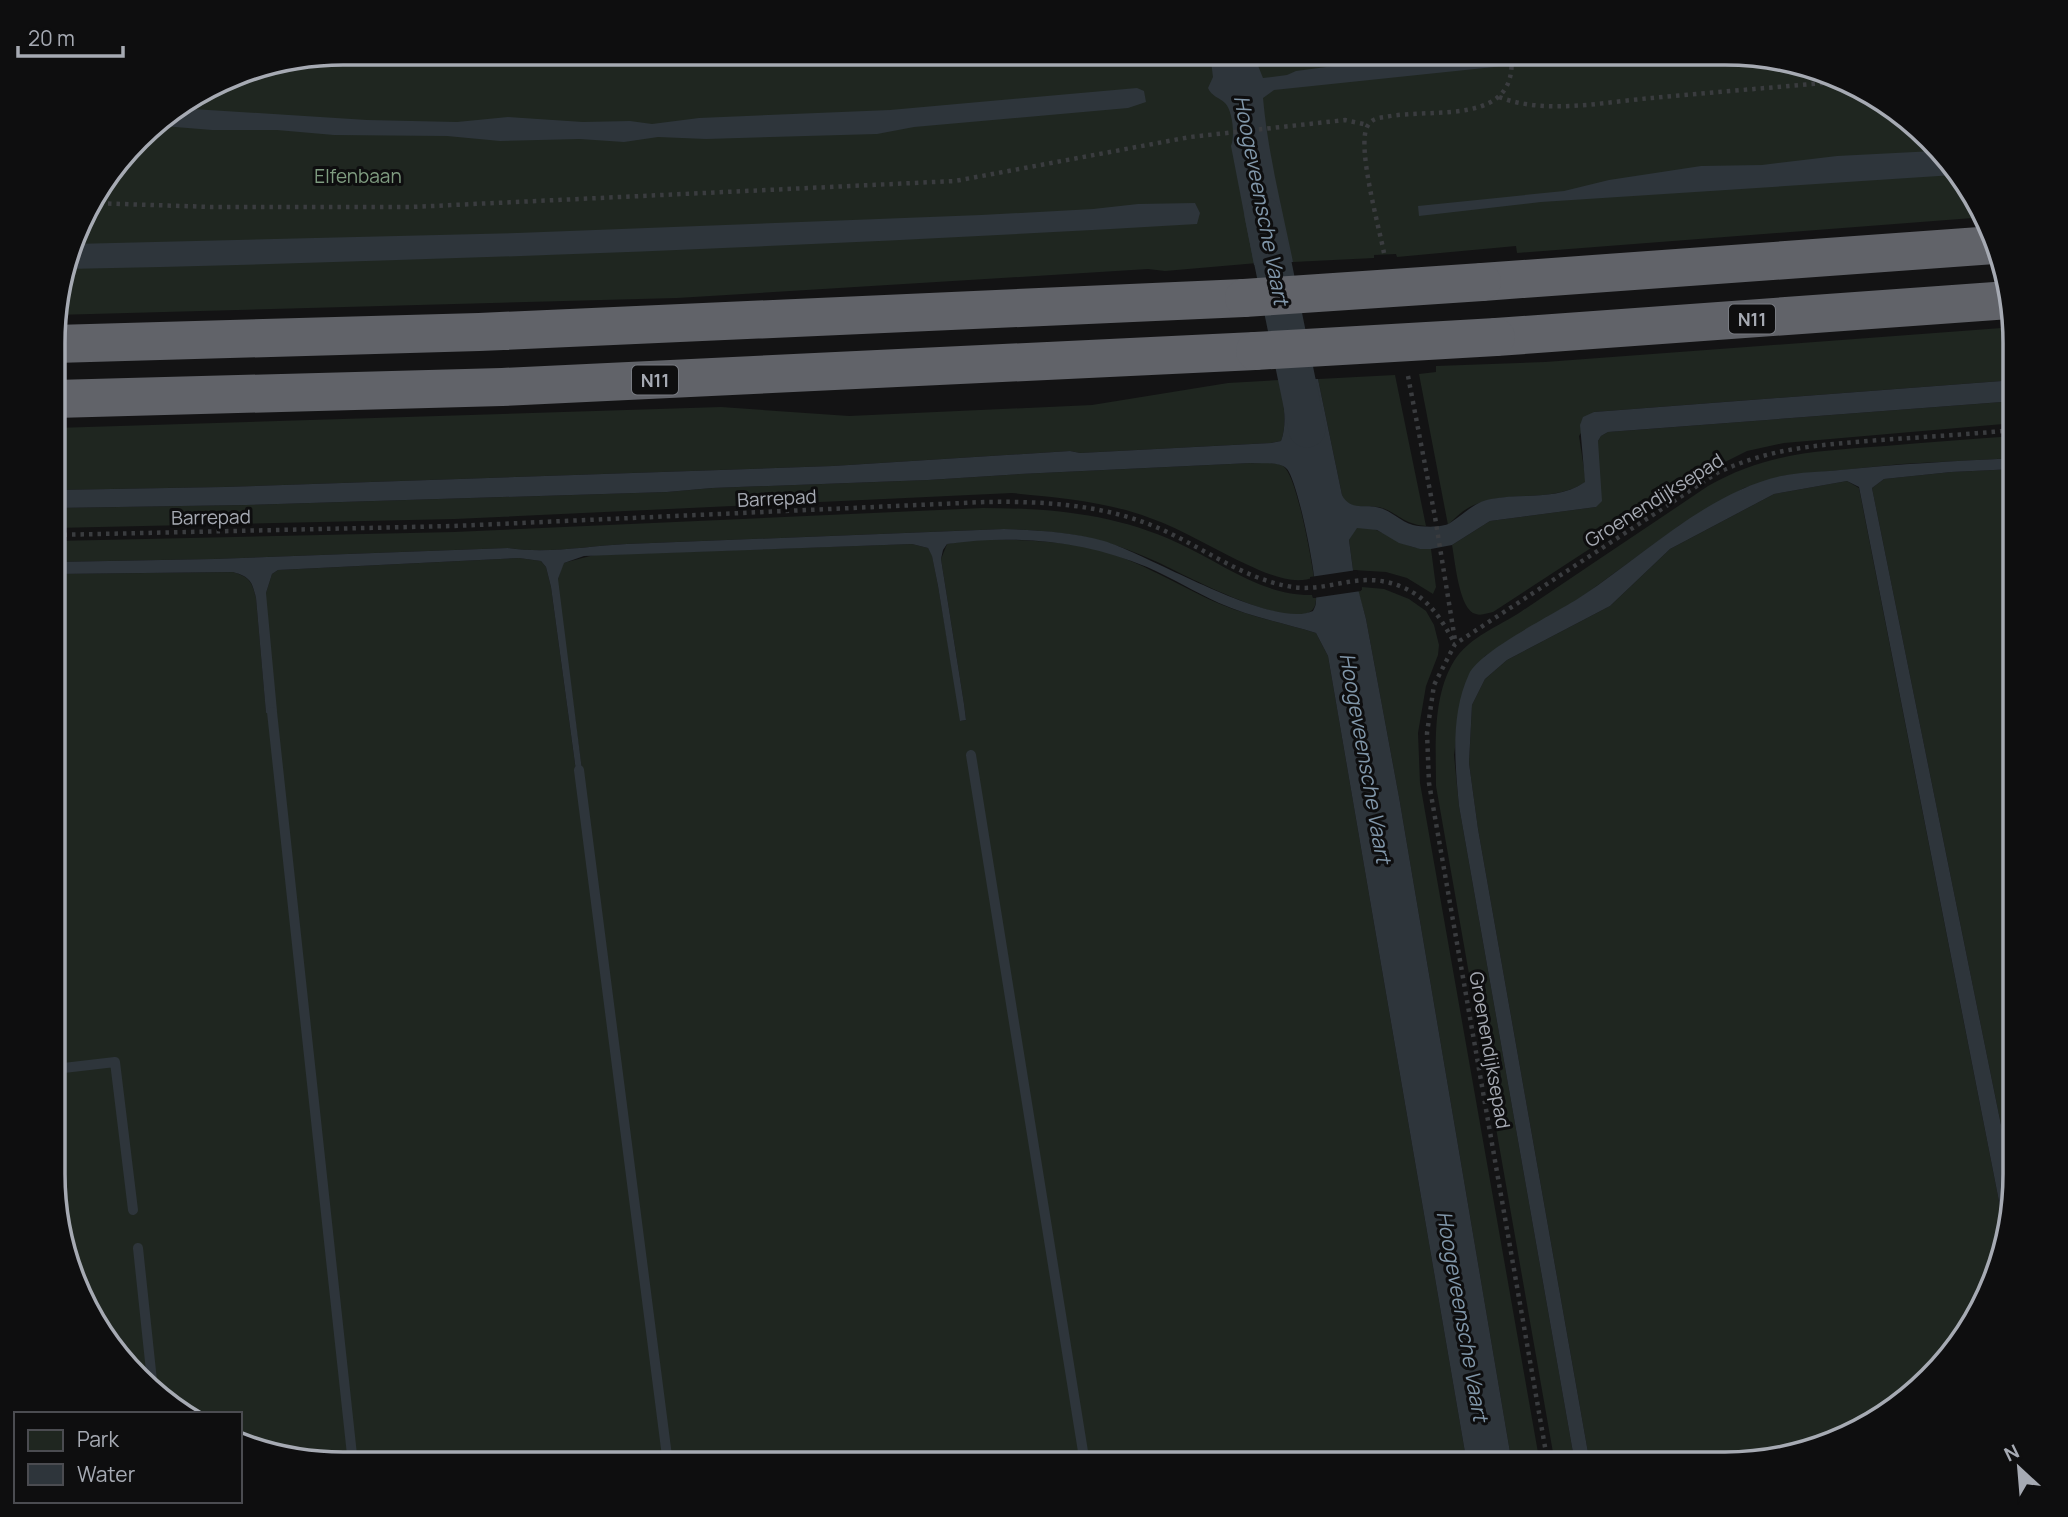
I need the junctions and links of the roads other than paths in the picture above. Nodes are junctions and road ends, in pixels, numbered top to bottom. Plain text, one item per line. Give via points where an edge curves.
1 (1986, 246) edge
2 (2000, 301) edge
3 (65, 344) edge
4 (65, 399) edge

1 - 3 highway, bridge via 1244,298 493,332
2 - 4 highway, N11, bridge via 1255,351 516,387

